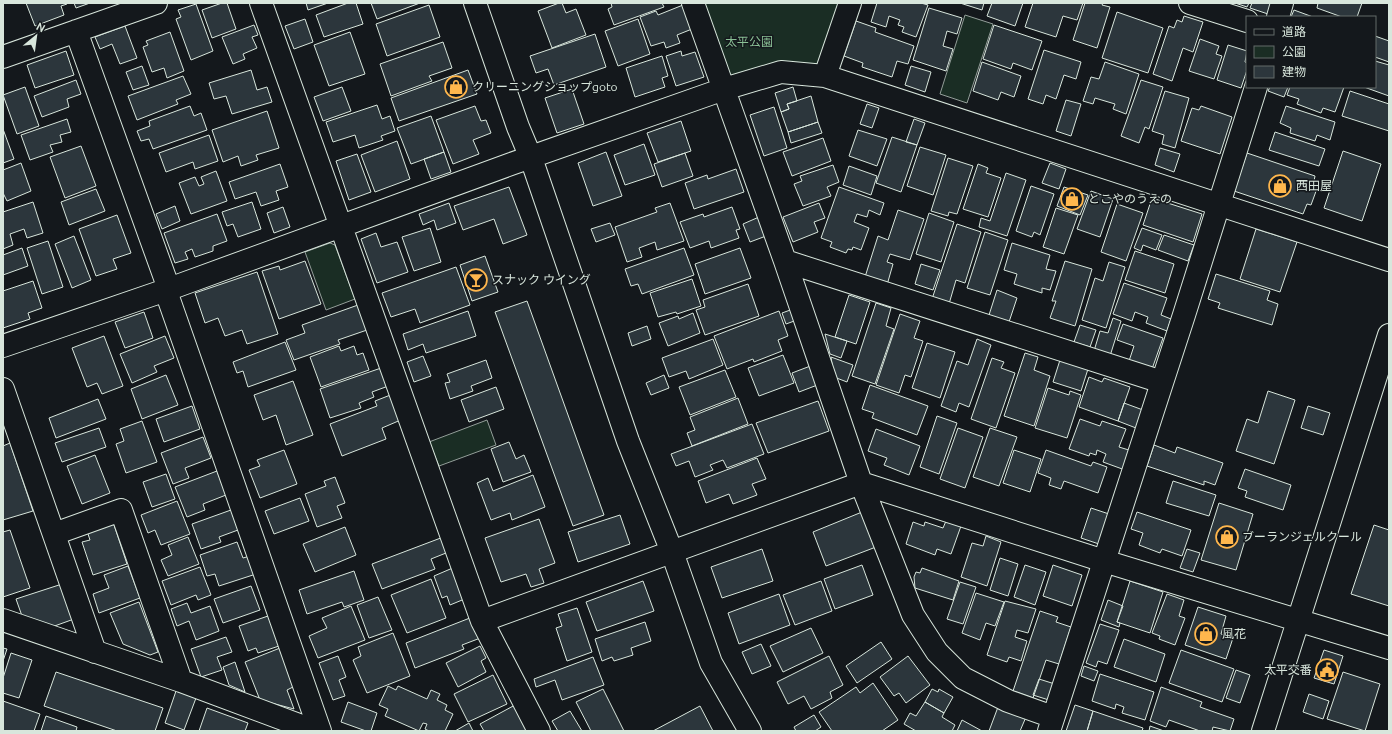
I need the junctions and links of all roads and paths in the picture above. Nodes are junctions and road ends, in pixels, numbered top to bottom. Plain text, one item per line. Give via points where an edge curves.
1 (156, 3) edge
2 (261, 3) edge
3 (474, 3) edge
4 (693, 3) edge
5 (850, 3) edge
6 (1190, 3) edge
7 (1282, 3) edge
8 (1278, 16) edge
9 (1246, 21) edge
10 (76, 31) junction
11 (3, 57) edge
12 (825, 76) junction
13 (1256, 88) edge
14 (724, 89) junction
15 (531, 158) junction
16 (1219, 204) junction
17 (341, 227) junction
18 (1389, 260) edge
19 (785, 261) junction
20 (169, 289) junction
21 (1389, 335) edge
22 (3, 346) edge
23 (1162, 382) junction
24 (3, 389) edge
25 (861, 483) junction
26 (54, 534) junction
27 (672, 552) junction
28 (1104, 561) junction
29 (3, 620) edge
30 (1300, 620) junction
31 (482, 621) junction
32 (1389, 648) edge
33 (95, 652) junction
34 (181, 681) junction
35 (1051, 724) edge
36 (315, 731) edge
37 (320, 731) edge
38 (539, 731) edge
39 (750, 731) edge
40 (1264, 731) edge

1 - 10 street
2 - 17 street
3 - 15 street
4 - 14 street
5 - 12 street
6 - 9 street
7 - 8 street
10 - 11 street
10 - 20 street
12 - 14 street via 781,72
12 - 16 street
13 - 16 street
14 - 15 street
14 - 19 street
15 - 17 street
15 - 27 street via 628,441
16 - 18 street
16 - 23 street
17 - 20 street
17 - 31 street
19 - 23 street
19 - 25 street
20 - 22 street
20 - 37 street via 168,297
21 - 30 street
23 - 28 street
24 - 26 street
25 - 27 street
25 - 28 street
25 - 35 street via 913,615 937,652 963,678
26 - 33 street
26 - 34 street via 121,510
27 - 31 street
27 - 39 street via 711,664
28 - 30 street
28 - 35 street
29 - 33 street
30 - 32 street
30 - 40 street
31 - 38 street
33 - 34 street
34 - 36 street

